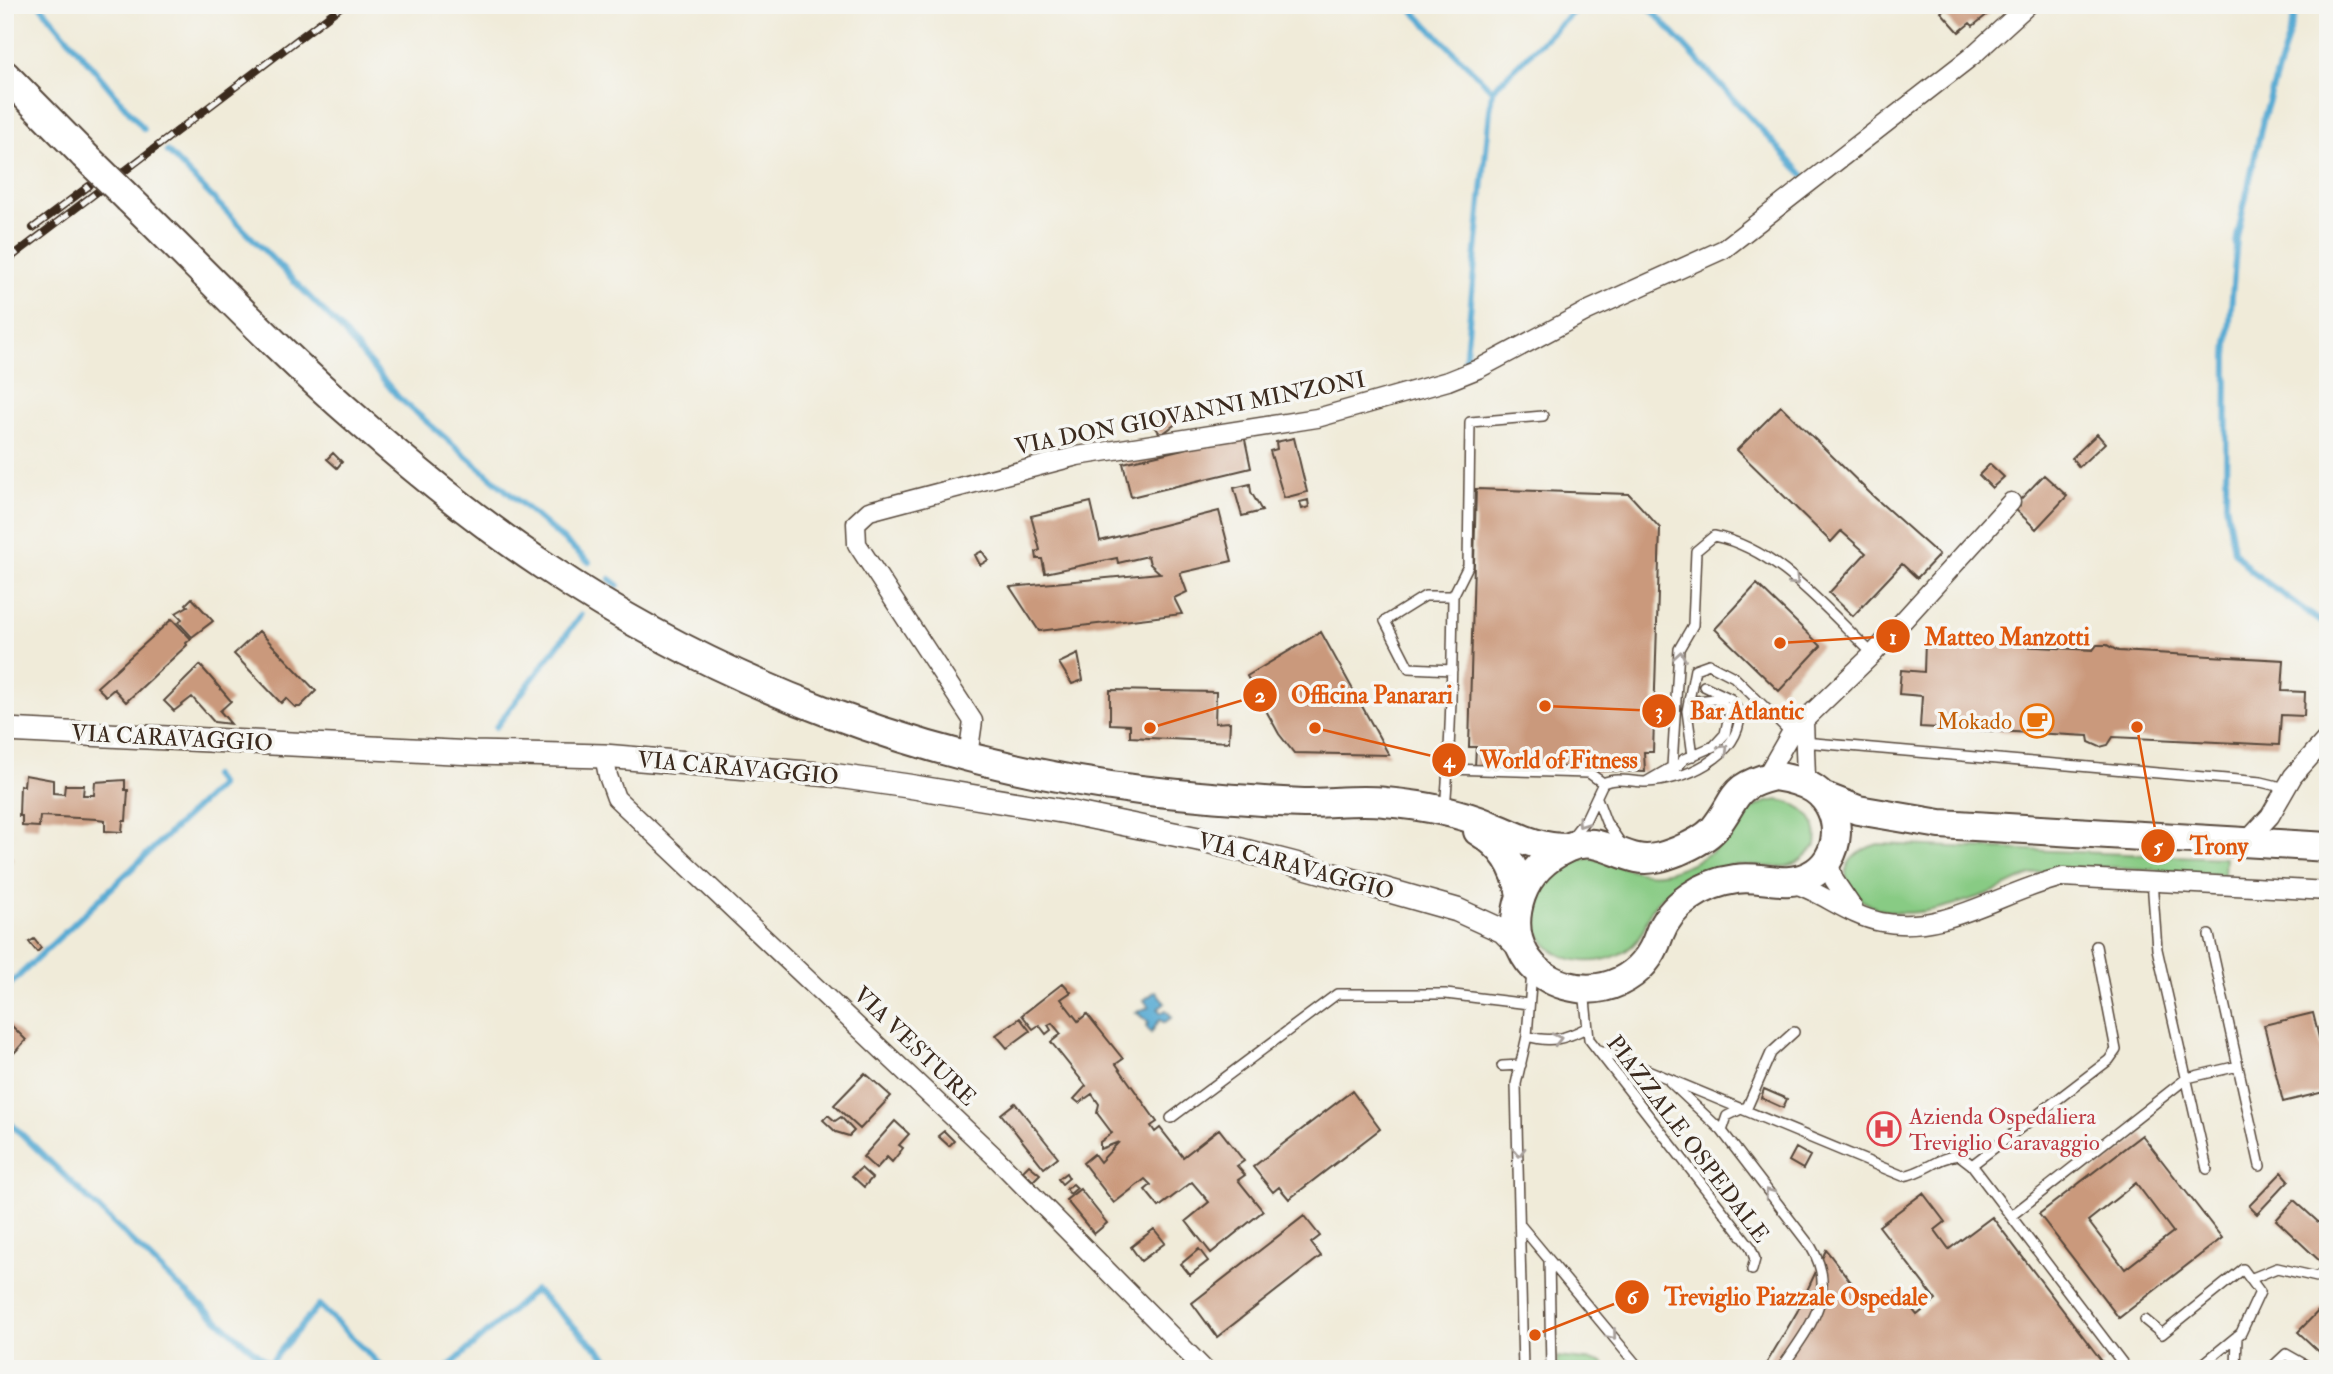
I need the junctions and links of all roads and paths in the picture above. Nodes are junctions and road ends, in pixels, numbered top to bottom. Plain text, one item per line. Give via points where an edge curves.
1 (2028, 5) edge
2 (5, 75) edge
3 (1543, 416) dead end
4 (2011, 502) dead end
5 (1453, 596) junction
6 (1873, 654) junction
7 (1452, 670) junction
8 (1704, 686) dead end
9 (1695, 701) dead end
10 (5, 730) edge
11 (1798, 734) junction
12 (2328, 737) edge
13 (604, 756) junction
14 (968, 756) junction
15 (1693, 756) junction
16 (1448, 769) junction
17 (1665, 780) junction
18 (1756, 780) junction
19 (1646, 782) junction
20 (1603, 783) junction
21 (2286, 788) junction
22 (1816, 792) junction
23 (1597, 798) junction
24 (1446, 812) junction
25 (2270, 816) junction
26 (1940, 824) junction
27 (2245, 843) junction
28 (2277, 845) junction
29 (2328, 847) edge
30 (1567, 848) junction
31 (1831, 855) junction
32 (1644, 859) junction
33 (2152, 880) junction
34 (1788, 882) junction
35 (2328, 891) edge
36 (1521, 897) junction
37 (1457, 910) junction
38 (1858, 914) junction
39 (2209, 936) dead end
40 (2096, 946) dead end
41 (1528, 959) junction
42 (1584, 989) junction
43 (1530, 1004) junction
44 (1586, 1028) junction
45 (1794, 1032) dead end
46 (1527, 1037) junction
47 (1597, 1049) junction
48 (1521, 1065) junction
49 (1502, 1066) dead end
50 (2238, 1066) junction
51 (1657, 1072) junction
52 (2187, 1078) junction
53 (1744, 1109) junction
54 (1171, 1118) dead end
55 (1722, 1131) junction
56 (1972, 1165) junction
57 (2260, 1166) dead end
58 (2207, 1169) dead end
59 (2011, 1216) junction
60 (1521, 1226) junction
61 (1549, 1259) junction
62 (2328, 1268) edge
63 (1752, 1270) dead end
64 (2250, 1279) junction
65 (2145, 1320) dead end
66 (2237, 1336) junction
67 (2309, 1367) dead end
68 (1204, 1369) edge
69 (1523, 1369) edge
70 (1551, 1369) edge
71 (1640, 1369) edge
72 (1781, 1369) edge
73 (2127, 1369) edge
74 (2197, 1369) edge
75 (2236, 1369) edge
76 (2270, 1369) edge

1 - 14 street, VIA DON GIOVANNI MINZONI via 1972,56 1724,249 1587,311 1478,369 1317,418 1077,456 869,511 856,523 857,544 973,721
2 - 14 main road, VIA CARAVAGGIO, bridge via 358,420 547,568 708,660 872,727
3 - 5 lane via 1470,422 1468,566
4 - 6 street
5 - 7 lane
5 - 7 lane via 1425,596 1385,621 1409,668
6 - 11 street
19 -> 6 lane via 1672,766 1679,649 1693,625 1696,551 1714,536 1769,556
7 - 16 lane
17 -> 8 lane via 1722,754 1733,740 1739,722 1736,707 1731,699
9 - 15 lane via 1716,699 1730,711 1725,734 1714,746
10 - 13 street, VIA CARAVAGGIO
11 - 15 lane via 1734,677 1709,664 1695,669 1689,694
11 - 18 street via 1768,773
11 - 21 lane
11 - 22 street via 1806,777
12 - 21 street
13 - 37 street, VIA CARAVAGGIO via 831,775 1067,812 1203,840
13 - 68 street, VIA VESTURE via 616,798 993,1155
14 - 24 main road, VIA CARAVAGGIO via 1139,790 1276,801 1384,802
15 - 17 lane
16 - 20 lane via 1589,773
16 - 24 lane
17 - 19 lane
18 - 22 main road via 1774,776
18 - 32 main road via 1733,796 1713,829 1696,842 1657,859
19 - 20 lane
20 - 23 lane
21 - 25 street
22 - 26 main road via 1858,810
22 - 31 main road via 1830,806 1835,821
23 -> 30 lane
23 - 32 lane via 1618,840
24 - 30 main road, VIA CARAVAGGIO via 1532,844
24 - 36 main road, VIA CARAVAGGIO via 1505,852
25 - 27 street
25 - 28 street
26 - 27 main road
26 - 31 main road via 1869,827 1854,833
27 - 28 main road
28 - 29 main road
30 - 32 main road, VIA CARAVAGGIO via 1604,845
30 - 36 main road via 1532,874
31 - 34 main road via 1808,876
31 - 38 street via 1833,880
33 - 35 street
33 - 38 street via 2063,877 1964,914 1915,923 1879,922
33 - 52 lane via 2157,949
34 - 38 street
34 - 42 main road, VIA CARAVAGGIO via 1737,878 1698,892 1666,919 1653,951 1639,969 1611,987
36 - 37 street, VIA CARAVAGGIO via 1500,910
36 - 41 main road, VIA CARAVAGGIO via 1516,929
37 - 41 street, VIA CARAVAGGIO via 1503,931
39 - 50 lane
40 - 56 lane via 2116,1050
41 - 42 main road, VIA CARAVAGGIO via 1554,982
41 - 43 lane
42 - 44 lane, PIAZZALE OSPEDALE
43 - 46 lane
43 - 54 lane via 1446,994 1337,994
46 -> 44 lane via 1546,1042
44 - 47 lane, PIAZZALE OSPEDALE
45 - 53 lane via 1771,1054
46 - 48 lane
47 - 51 lane
47 - 63 lane, PIAZZALE OSPEDALE via 1751,1248
48 - 49 lane
48 -> 60 lane via 1517,1084
50 - 52 lane
50 - 57 lane
51 - 53 lane
51 - 55 lane
52 - 58 lane
52 - 59 lane
53 - 55 lane via 1727,1116
53 - 56 lane via 1903,1176 1945,1156 1959,1155
72 -> 55 lane via 1820,1309 1820,1268 1811,1247
56 - 59 lane
59 - 73 lane
60 - 61 lane
60 - 69 lane
61 - 70 lane
61 -> 71 lane
62 - 64 lane via 2317,1277 2277,1268
64 - 65 lane via 2243,1269 2162,1334
64 - 66 lane via 2260,1292
66 - 74 lane
66 - 75 lane
67 - 76 lane via 2286,1354

